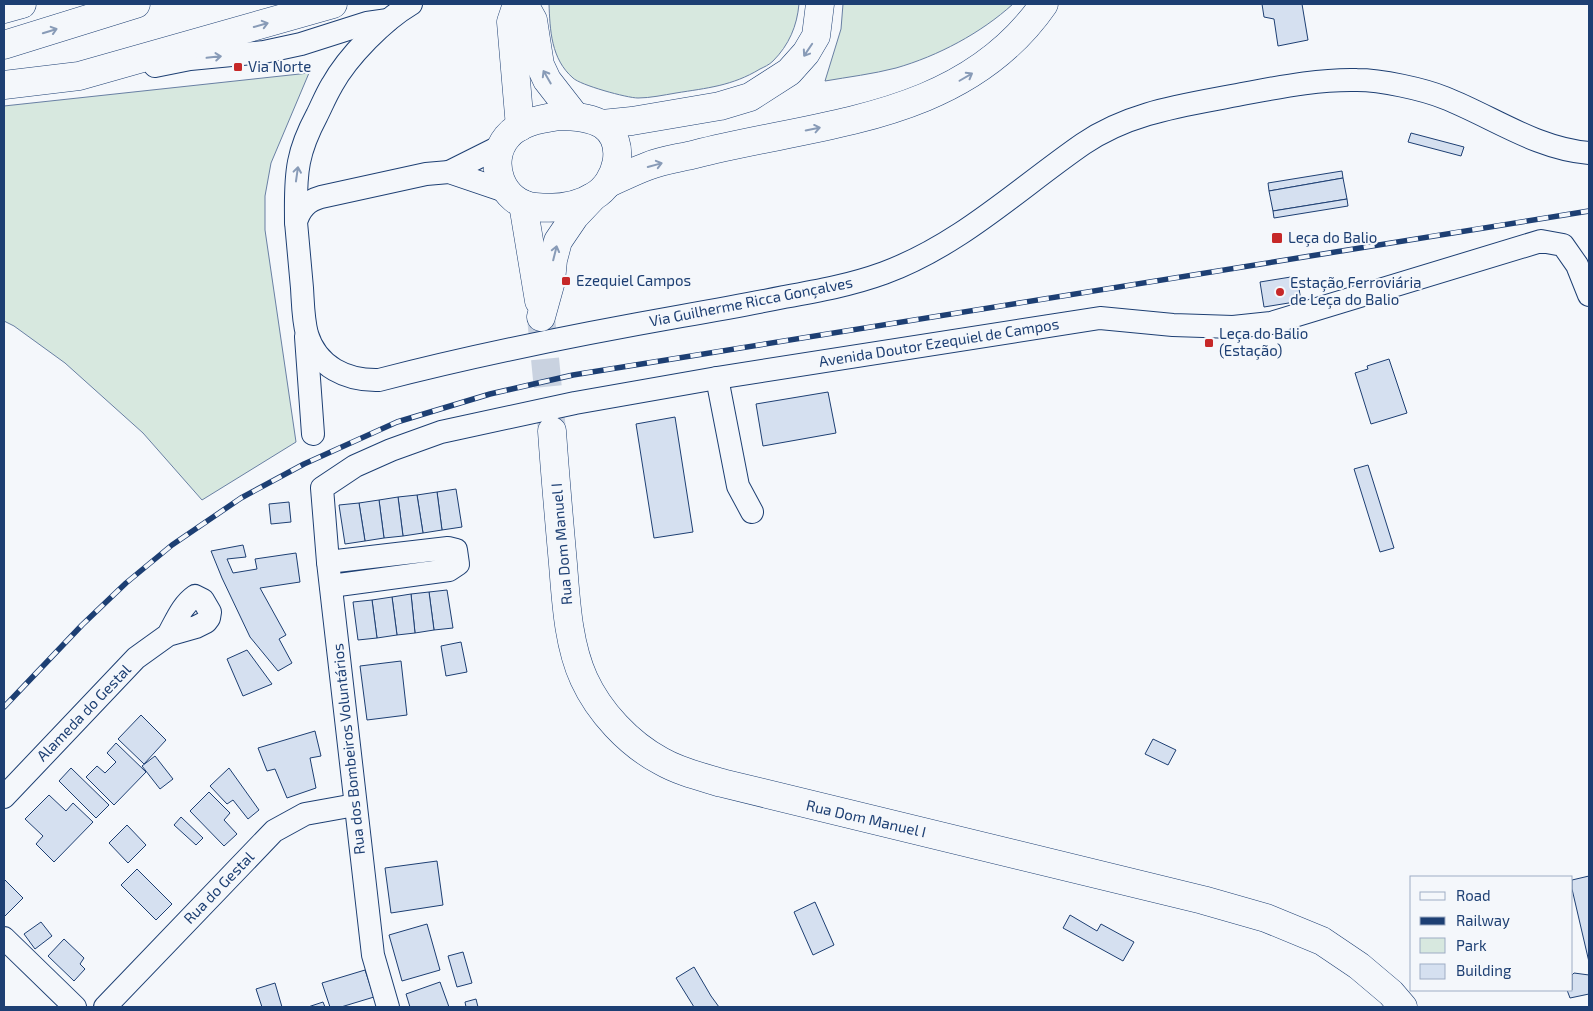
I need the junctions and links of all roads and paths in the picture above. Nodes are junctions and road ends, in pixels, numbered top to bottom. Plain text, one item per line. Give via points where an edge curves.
1 (22, 4) edge
2 (136, 4) edge
3 (333, 4) edge
4 (411, 4) edge
5 (517, 4) edge
6 (524, 4) edge
7 (820, 4) edge
8 (1044, 4) edge
9 (4, 9) edge
10 (388, 20) junction
11 (4, 45) edge
12 (79, 76) junction
13 (4, 85) edge
14 (575, 116) junction
15 (602, 124) junction
16 (520, 127) junction
17 (501, 146) junction
18 (1589, 153) edge
19 (449, 172) junction
20 (601, 190) junction
21 (514, 197) junction
22 (296, 222) junction
23 (1589, 295) edge
24 (305, 324) junction
25 (718, 378) junction
26 (552, 431) tunnel mouth
27 (313, 434) dead end
28 (322, 488) joint
29 (752, 512) dead end
30 (328, 562) junction
31 (330, 586) junction
32 (168, 635) dead end
33 (4, 797) edge
34 (355, 805) junction
35 (4, 938) edge
36 (75, 1007) edge
37 (105, 1007) edge
38 (388, 1007) edge
39 (1403, 1007) edge

1 - 9 main road
11 -> 2 main road
12 -> 3 main road
4 - 10 street
5 - 16 main road via 511,22
14 -> 6 main road via 547,80 540,65 533,20
7 -> 15 main road via 816,36 806,53 789,72 750,97 720,106
20 -> 8 main road via 649,165 834,124 926,98 991,61 1013,42
12 -> 10 street via 190,59 264,52
22 -> 10 street, Via Guilherme Ricca Gonçalves via 295,187 308,132 332,84 347,63
12 - 13 main road
14 - 15 main road
14 - 16 main road via 543,118
15 - 20 main road via 613,138 617,155 616,166
16 - 17 main road
17 - 19 street
17 - 21 main road via 497,166 500,179
18 - 24 street, Via Guilherme Ricca Gonçalves via 1564,149 1526,136 1424,90 1374,81 1325,81 1153,111 1119,124 1086,142 947,242 885,273 840,287 570,336 379,380 350,378 328,365 312,345
19 - 21 street
19 - 22 street via 320,197 304,205
20 - 21 main road via 580,203 558,207 532,207
21 -> 20 main road via 541,317 558,241 575,216
22 - 24 street, Via Guilherme Ricca Gonçalves
23 - 25 street, Avenida Doutor Ezequiel de Campos via 1577,265 1563,245 1541,241 1271,323 1225,326 1100,318
24 - 27 street
25 - 28 street, Avenida Doutor Ezequiel de Campos via 575,403 441,432 355,466
25 - 29 street via 738,486
26 - 39 main road, Rua Dom Manuel I via 565,586 578,662 584,680 604,713 620,731 660,761 722,784 1204,900 1266,918 1322,941 1359,966
28 - 30 street, Rua dos Bombeiros Voluntários
30 - 31 street, Rua dos Bombeiros Voluntários
30 - 31 street via 448,548 456,550 458,564 449,570
31 - 34 street, Rua dos Bombeiros Voluntários
32 - 33 street, Alameda do Gestal via 136,658
34 - 37 street, Rua do Gestal via 305,814 274,831
34 - 38 street, Rua dos Bombeiros Voluntários via 373,955
35 - 36 street

